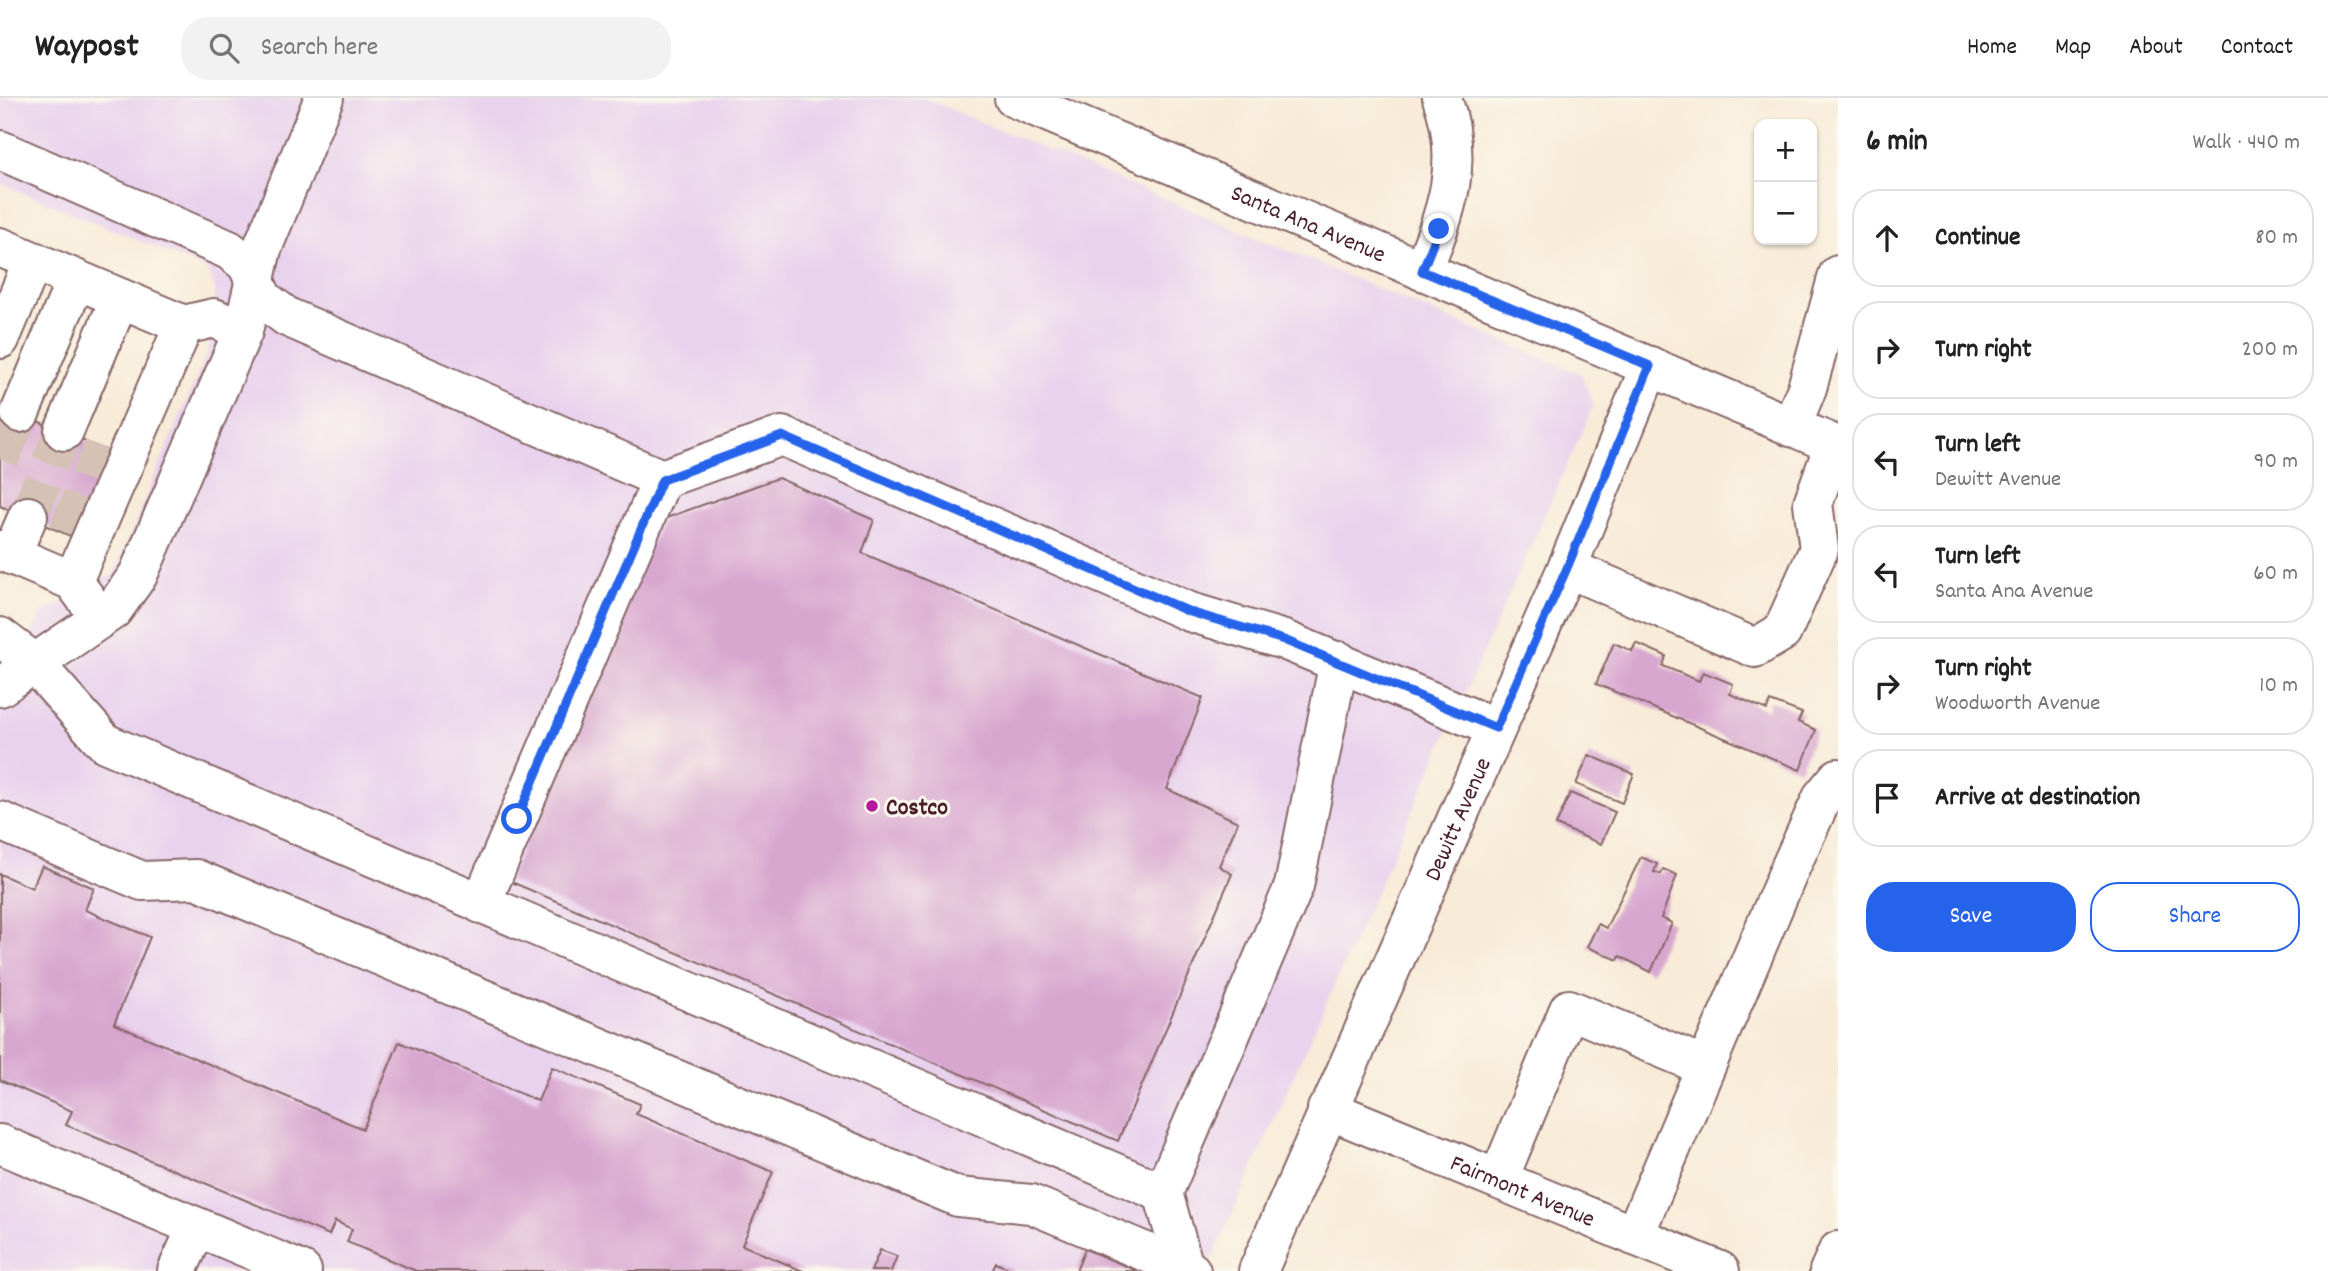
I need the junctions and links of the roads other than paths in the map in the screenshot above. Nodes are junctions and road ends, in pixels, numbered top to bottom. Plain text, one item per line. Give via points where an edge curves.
1 (324, 98) edge
2 (1014, 98) edge
3 (1442, 98) edge
4 (0, 150) edge
5 (16, 254) edge
6 (1422, 271) junction
7 (1838, 275) edge
8 (254, 276) junction
9 (76, 280) junction
10 (120, 298) junction
11 (172, 321) junction
12 (243, 331) junction
13 (0, 339) edge
14 (1650, 366) junction
15 (20, 413) tunnel mouth
16 (1791, 427) junction
17 (64, 431) tunnel mouth
18 (1836, 445) edge
19 (103, 449) tunnel mouth
20 (662, 480) junction
21 (28, 516) tunnel mouth
22 (67, 533) tunnel mouth
23 (6, 552) edge
24 (1567, 568) junction
25 (61, 576) junction
26 (100, 620) junction
27 (0, 637) edge
28 (1339, 661) junction
29 (33, 662) junction
30 (0, 687) edge
31 (1496, 728) junction
32 (1838, 778) edge
33 (0, 821) edge
34 (481, 904) junction
35 (1704, 1066) junction
36 (1327, 1109) junction
37 (0, 1144) edge
38 (1499, 1178) junction
39 (1163, 1193) junction
40 (197, 1227) junction
41 (1634, 1236) junction
42 (1838, 1251) edge
43 (1187, 1269) edge
44 (177, 1271) edge
45 (302, 1271) edge
46 (1258, 1271) edge
47 (1720, 1271) edge
48 (1829, 1271) edge

1 - 8 street
2 - 6 street, Santa Ana Avenue
3 - 6 street via 1454,149 1451,189
4 - 8 street via 229,250
5 - 9 street
5 - 13 street
6 - 14 street, Santa Ana Avenue
7 - 16 street via 1807,388
8 - 12 street
8 - 20 street via 263,299 287,317
9 - 10 street
9 - 15 street
10 - 11 street
10 - 17 street
11 - 12 street via 214,318
11 - 19 street
11 - 25 street
12 - 26 street via 138,575 127,594
14 - 16 street, Santa Ana Avenue
14 - 24 street, Dewitt Avenue
16 - 18 street, Santa Ana Avenue
18 - 24 street via 1813,503 1819,549 1782,632 1755,648
20 - 28 street via 782,436 1190,612
20 - 34 street
21 - 23 street
22 - 25 street
23 - 25 street
24 - 31 street, Dewitt Avenue
25 - 26 street
26 - 29 street
27 - 29 street
28 - 31 street
28 - 39 street via 1294,886
29 - 30 street
29 - 34 street via 106,743
31 - 36 street, Dewitt Avenue
32 - 35 street via 1813,819
33 - 43 street via 142,881 196,879 958,1197 1031,1204
34 - 39 street
35 - 38 street via 1569,1009
35 - 41 street
36 - 38 street, Fairmont Avenue
36 - 46 street, Dewitt Avenue
37 - 40 street
38 - 41 street, Fairmont Avenue
39 - 43 street
40 - 44 street
40 - 45 street
41 - 47 street, Fairmont Avenue
42 - 48 street

